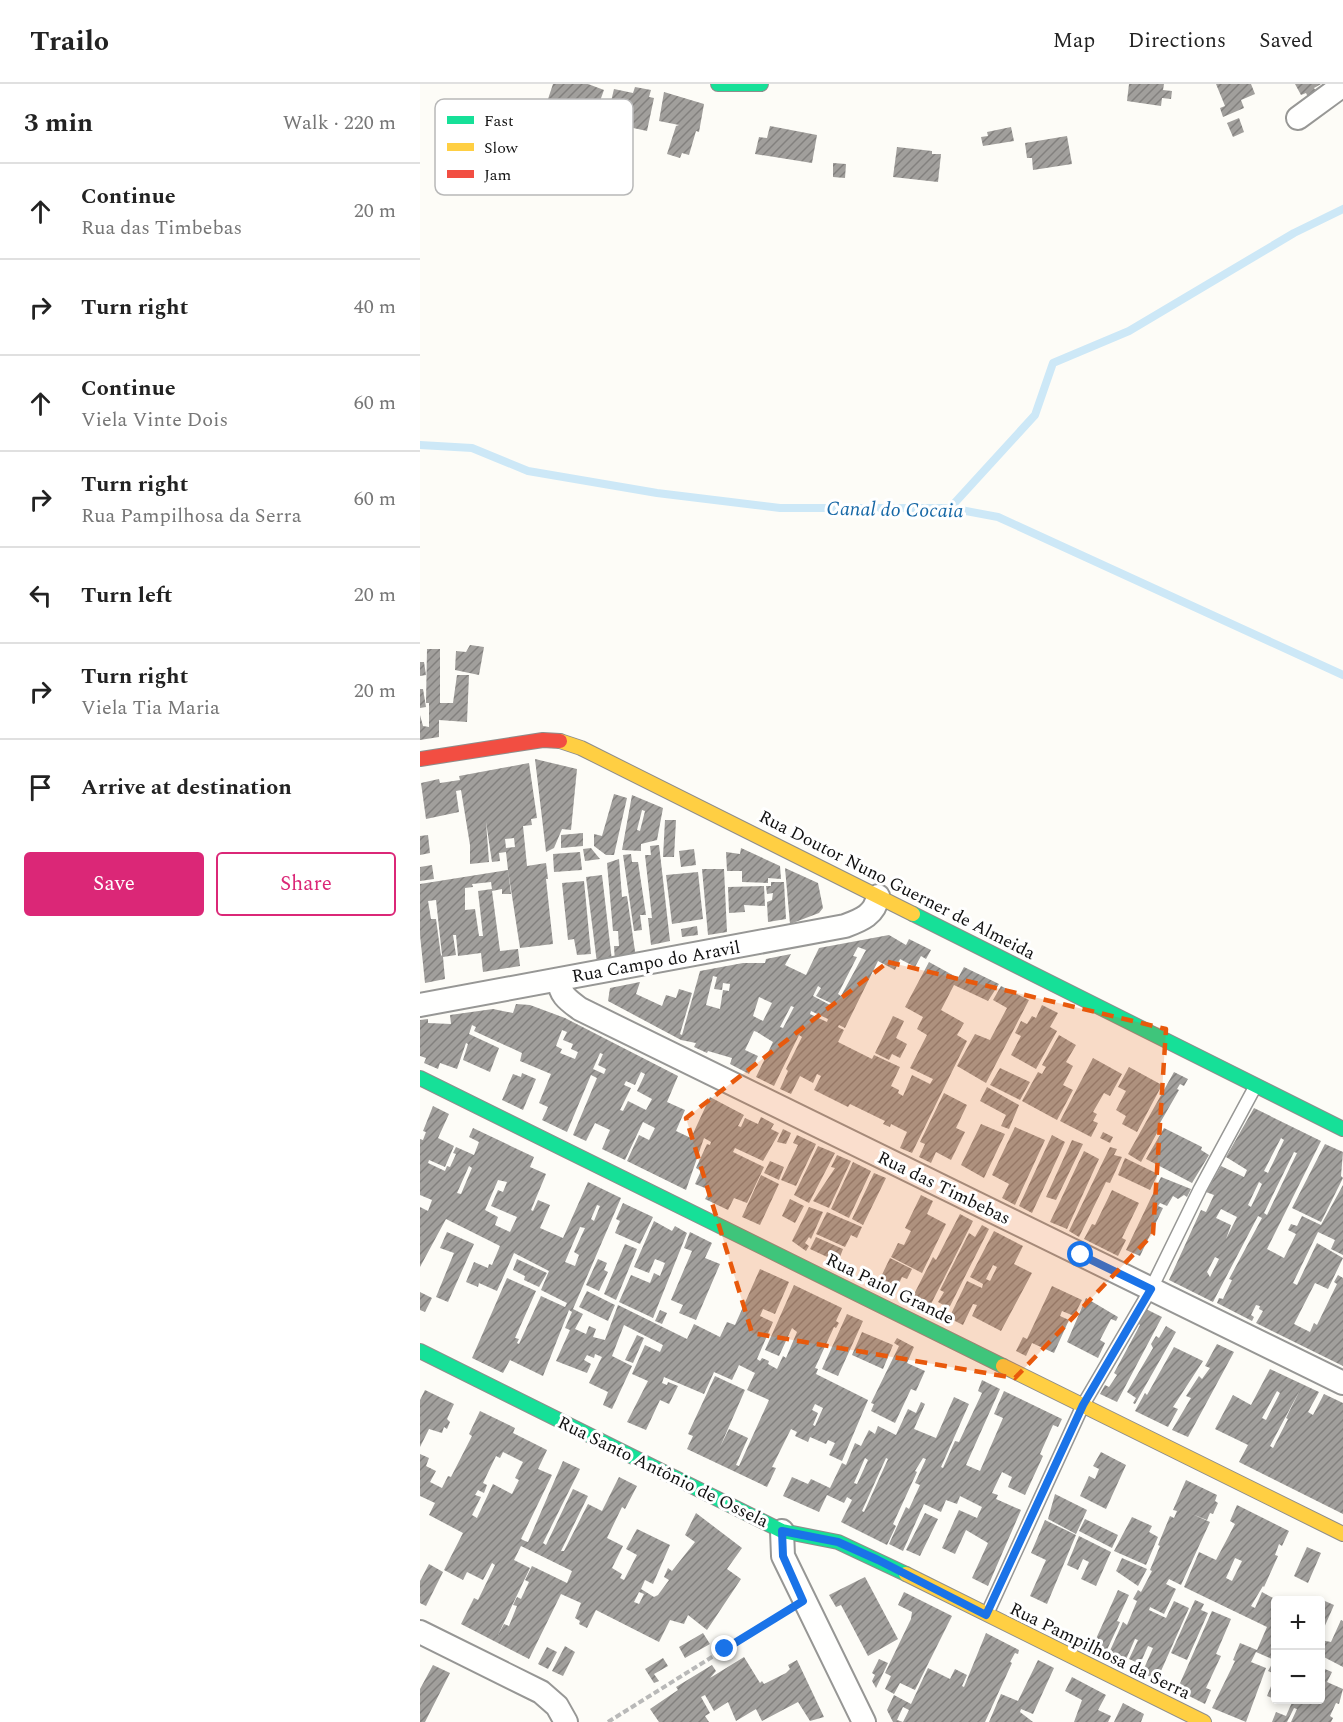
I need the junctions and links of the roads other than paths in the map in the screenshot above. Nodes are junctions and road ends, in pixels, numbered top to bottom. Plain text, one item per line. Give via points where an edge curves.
1 (718, 84) edge
2 (761, 84) edge
3 (1343, 84) edge
4 (1298, 118) dead end
5 (420, 759) edge
6 (878, 896) junction
7 (560, 980) junction
8 (420, 1005) edge
9 (420, 1078) edge
10 (1256, 1086) junction
11 (1343, 1129) edge
12 (1151, 1289) junction
13 (420, 1351) edge
14 (1343, 1383) edge
15 (1083, 1405) junction
16 (782, 1531) junction
17 (1343, 1534) edge
18 (986, 1615) junction
19 (420, 1632) edge
20 (858, 1719) edge
21 (566, 1722) edge
22 (1204, 1722) edge

1 - 2 street
3 - 4 street
5 - 6 street, Rua Doutor Nuno Guerner de Almeida via 521,742 555,740 570,744
6 - 7 street, Rua Campo do Aravil via 865,918 845,926
6 - 10 street, Rua Doutor Nuno Guerner de Almeida
7 - 8 street, Rua Campo do Aravil
7 - 12 street, Rua das Timbebas via 567,1000 580,1009
9 - 15 street, Rua Paiol Grande
10 - 11 street, Rua Doutor Nuno Guerner de Almeida
10 - 12 lane
12 - 14 street, Rua das Timbebas
12 - 15 lane
13 - 16 street, Rua Santo Antônio de Ossela
15 - 17 street, Rua Paiol Grande
15 - 18 lane
16 - 18 street, Rua Pampilhosa da Serra via 838,1542
16 - 20 street, Rua Santo Antônio de Ossela via 783,1556
18 - 22 street, Rua Pampilhosa da Serra
19 - 21 street via 541,1692 557,1706

